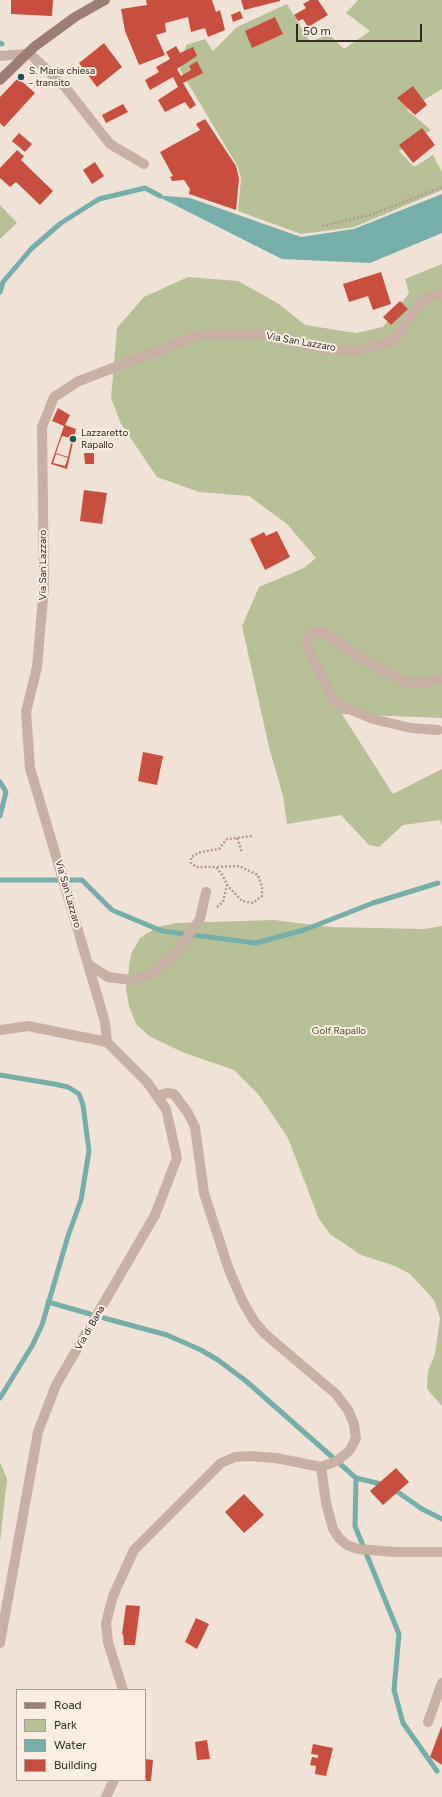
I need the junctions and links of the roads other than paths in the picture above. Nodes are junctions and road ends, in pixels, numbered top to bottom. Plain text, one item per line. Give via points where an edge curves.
1 (100, 0) edge
2 (28, 53) junction
3 (0, 56) edge
4 (0, 80) edge
5 (144, 164) dead end
6 (442, 292) edge
7 (442, 679) edge
8 (438, 730) dead end
9 (206, 892) dead end
10 (89, 966) junction
11 (0, 1030) edge
12 (107, 1042) junction
13 (157, 1096) junction
14 (321, 1467) junction
15 (442, 1552) edge
16 (0, 1643) edge
17 (442, 1683) edge
18 (123, 1689) edge
19 (428, 1722) dead end
20 (114, 1781) edge
21 (106, 1797) edge

1 - 2 street
2 - 3 street
2 - 4 street
2 - 5 street via 65,87 110,144
6 - 10 street, Via San Lazzaro via 422,301 393,341 357,351 321,348 267,335 202,334 79,381 54,397 42,427 44,588 37,666 26,712 30,768
7 - 8 street via 406,682 363,659 325,633 313,633 308,637 310,654 334,700 342,706 373,720 411,728
9 - 10 street via 200,919 177,952 152,974 132,980 108,977
10 - 12 street, Via San Lazzaro via 105,1022
11 - 12 street via 28,1026
12 - 13 street, Via di Bana via 147,1082
13 - 14 street via 174,1094 188,1113 194,1127 204,1193 229,1270 254,1321 265,1334 336,1394 348,1410 356,1438 350,1450 337,1461
13 - 16 street, Via di Bana via 166,1109 177,1158 155,1215 56,1385 38,1432
14 - 15 street via 333,1529 347,1545 358,1550
14 - 18 street via 276,1458 250,1456 235,1457 221,1463 134,1550 113,1596 106,1623 108,1642
17 - 19 street
20 - 21 street

